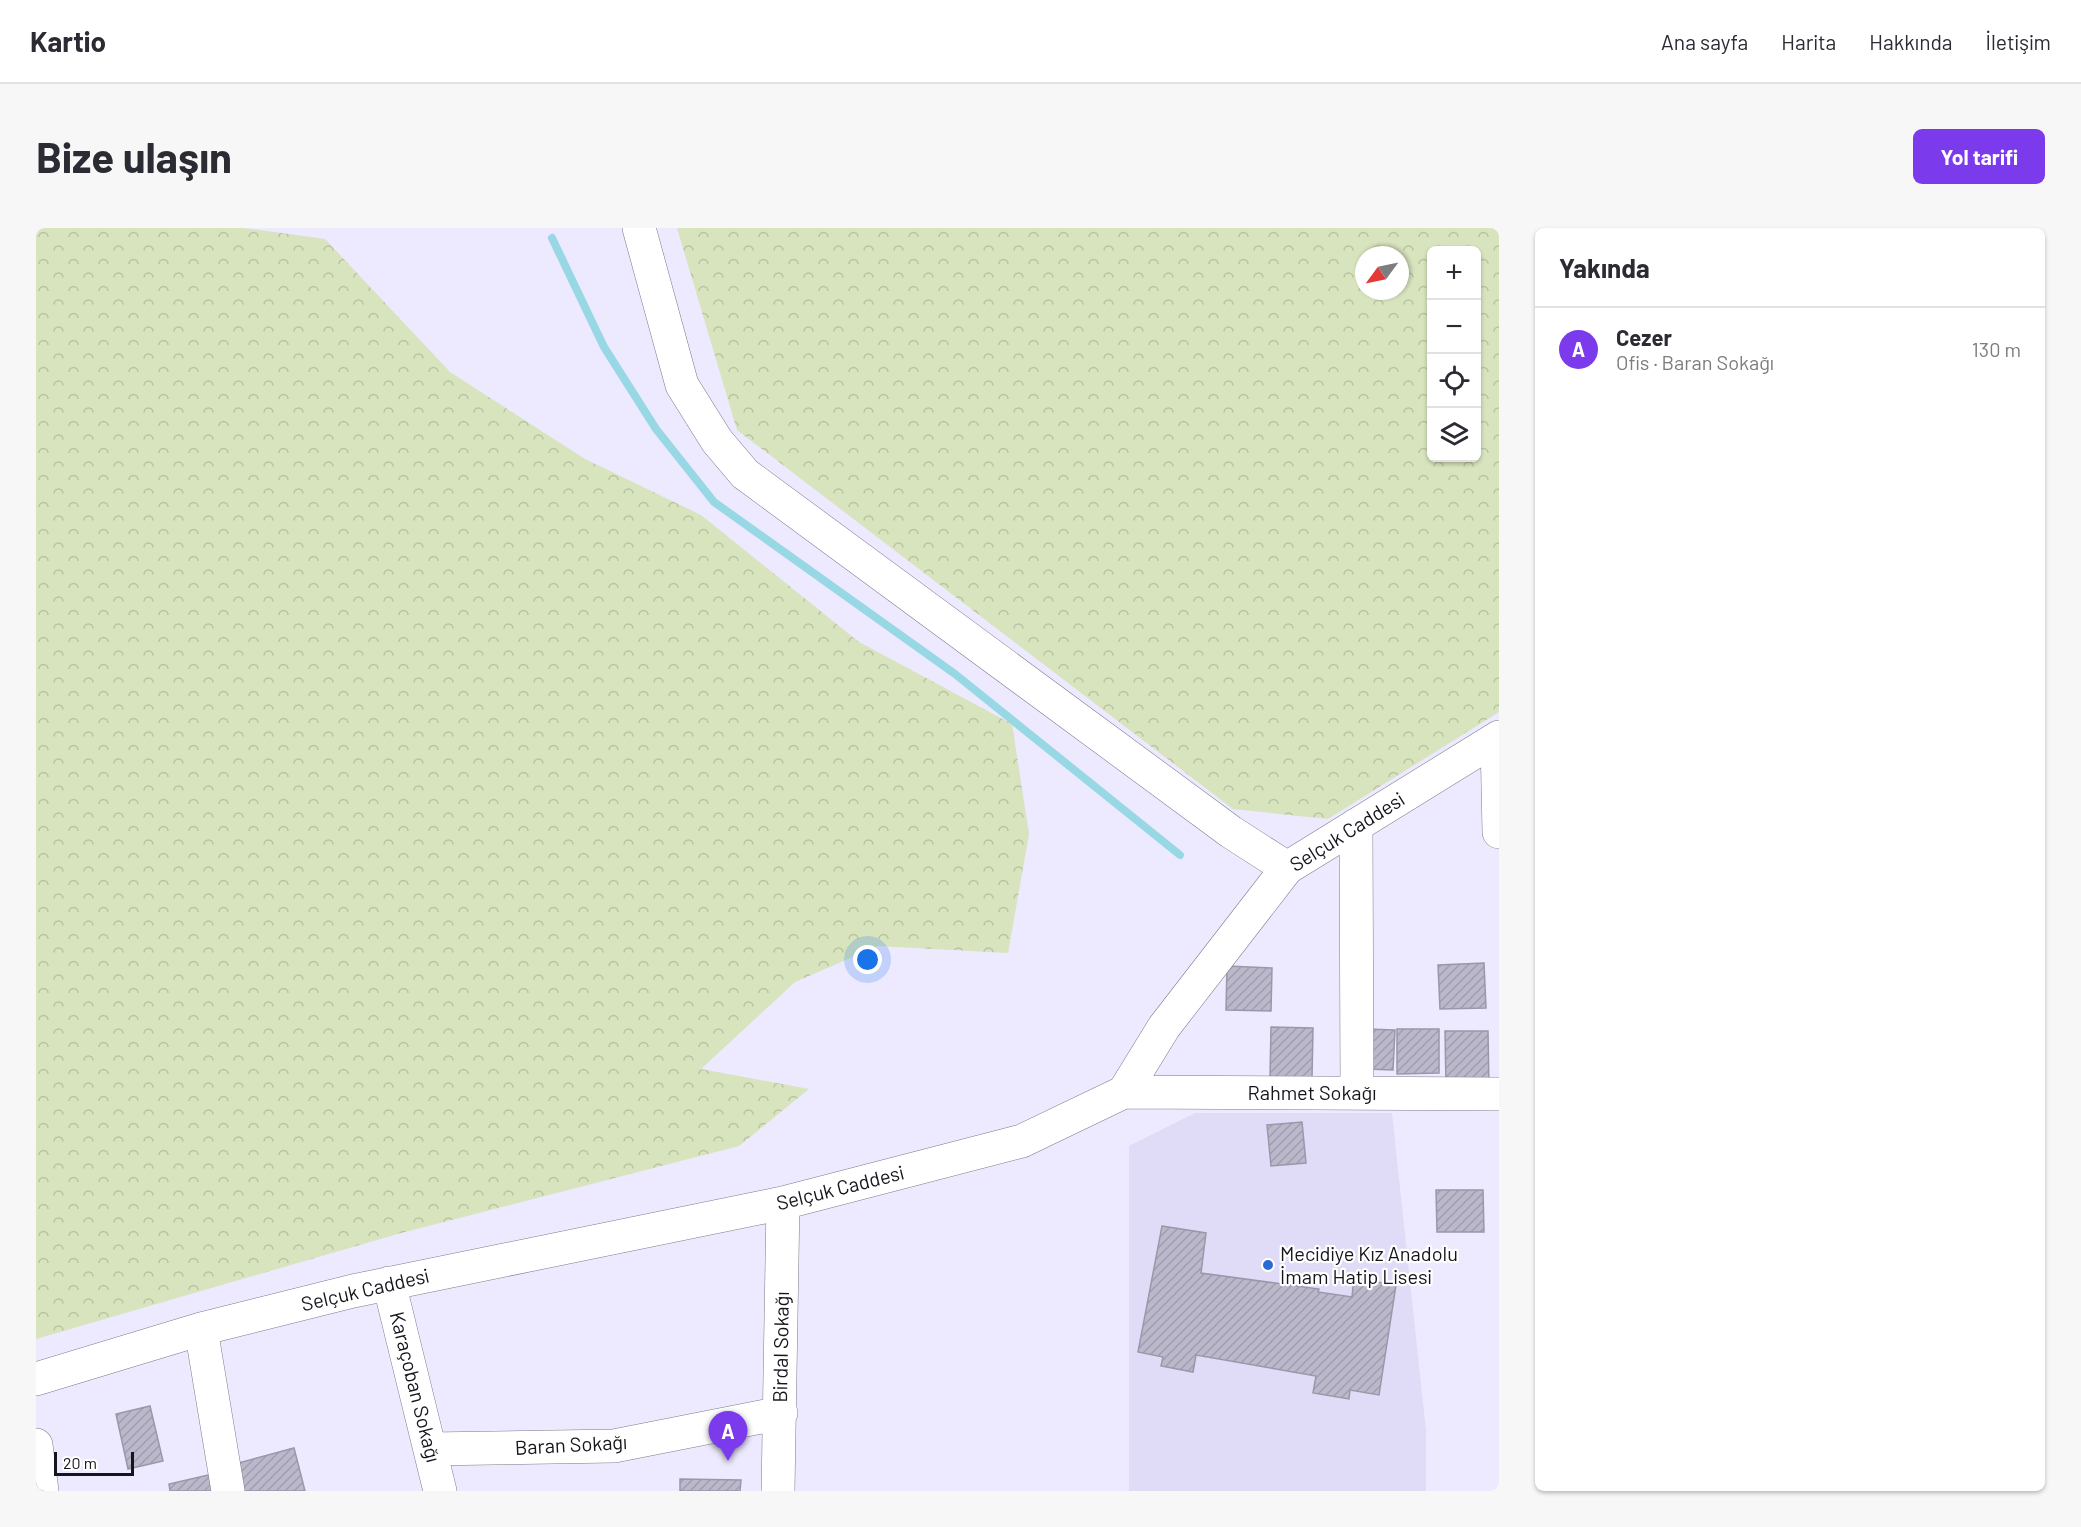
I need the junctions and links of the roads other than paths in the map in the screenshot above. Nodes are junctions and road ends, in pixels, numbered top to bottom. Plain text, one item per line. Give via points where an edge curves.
1 (639, 228) edge
2 (1498, 738) edge
3 (1356, 825) junction
4 (1499, 832) edge
5 (1287, 868) junction
6 (1124, 1092) junction
7 (1357, 1093) junction
8 (1499, 1094) edge
9 (783, 1203) junction
10 (389, 1283) junction
11 (201, 1329) junction
12 (36, 1379) edge
13 (781, 1413) junction
14 (36, 1445) edge
15 (430, 1449) junction
16 (42, 1491) edge
17 (228, 1491) edge
18 (440, 1491) edge
19 (778, 1491) edge

1 - 5 street via 682,385 717,441 745,474 1222,826
2 - 3 street, Selçuk Caddesi
2 - 4 street
3 - 5 street, Selçuk Caddesi
3 - 7 street
5 - 6 street, Selçuk Caddesi via 1164,1027
6 - 7 street, Rahmet Sokağı
6 - 9 street, Selçuk Caddesi via 1022,1141
7 - 8 street, Rahmet Sokağı
9 - 10 street, Selçuk Caddesi
9 - 13 street, Birdal Sokağı
10 - 11 street, Selçuk Caddesi
10 - 15 street, Karaçoban Sokağı
11 - 12 street, Selçuk Caddesi
11 - 17 street
13 - 15 street, Baran Sokağı via 614,1446
13 - 19 street, Birdal Sokağı
14 - 16 street
15 - 18 street, Karaçoban Sokağı

